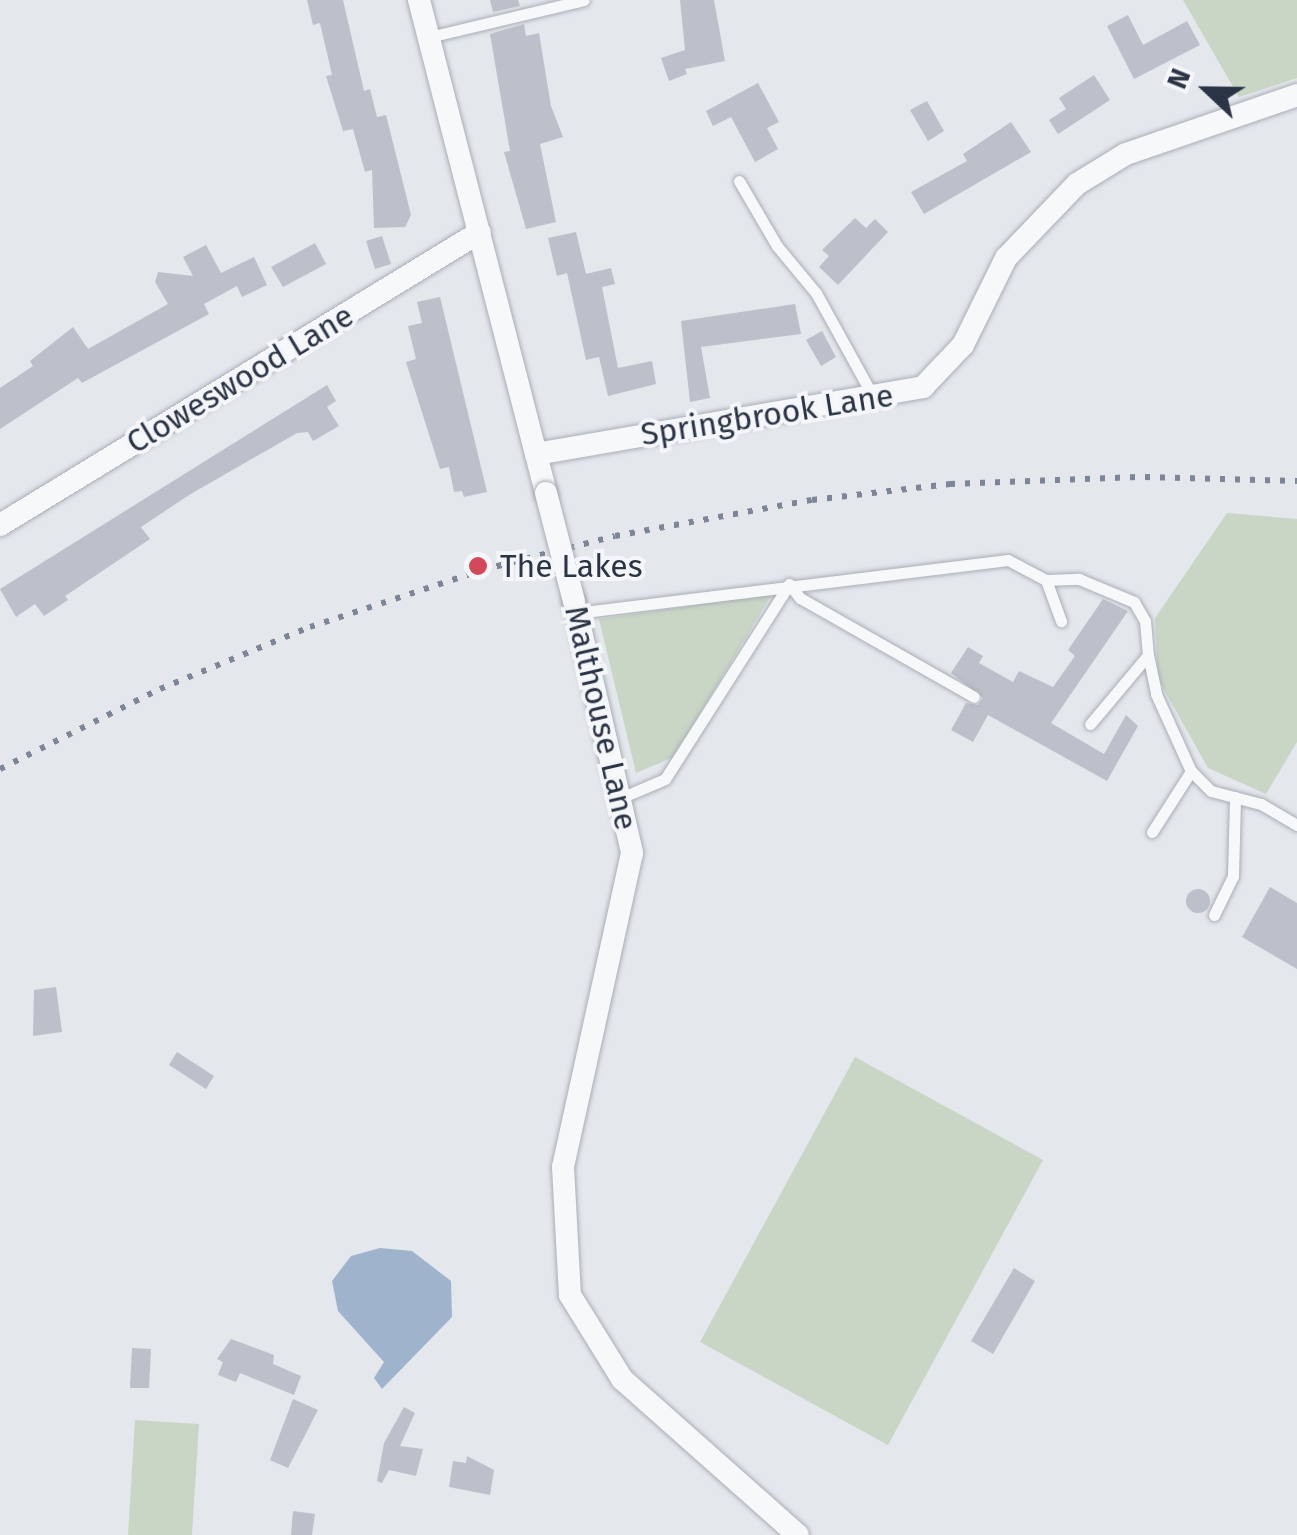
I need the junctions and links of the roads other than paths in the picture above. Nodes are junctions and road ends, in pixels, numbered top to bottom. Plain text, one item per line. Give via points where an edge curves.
1 (420, 0) edge
2 (584, 0) edge
3 (429, 38) junction
4 (1297, 95) edge
5 (739, 181) dead end
6 (480, 232) junction
7 (874, 398) junction
8 (536, 454) junction
9 (0, 525) edge
10 (1046, 580) junction
11 (575, 607) junction
12 (1061, 621) dead end
13 (1148, 655) junction
14 (974, 698) dead end
15 (1090, 724) dead end
16 (1191, 771) junction
17 (623, 797) junction
18 (1235, 797) junction
19 (1297, 824) edge
20 (1152, 832) dead end
21 (1214, 915) dead end
22 (798, 1535) edge

1 - 3 street, Malthouse Lane
2 - 3 lane
3 - 6 street, Malthouse Lane
4 - 7 street, Springbrook Lane via 1126,154 1076,184 1006,258 946,368 924,387
5 - 7 lane via 776,246 826,310
6 - 8 street, Malthouse Lane
6 - 9 street, Cloweswood Lane
7 - 8 street, Springbrook Lane
8 - 11 street, Malthouse Lane, bridge
10 - 11 lane via 1008,560 967,560
10 - 12 lane
10 - 13 lane via 1079,579 1134,602 1145,621
11 - 17 street, Malthouse Lane
13 - 15 lane
13 - 16 lane via 1156,694
14 - 17 lane via 800,598 789,584 666,779
16 - 18 lane via 1210,791
16 - 20 lane
17 - 22 street, Malthouse Lane via 632,853 564,1167 570,1294 622,1379
18 - 19 lane
18 - 21 lane via 1233,876

